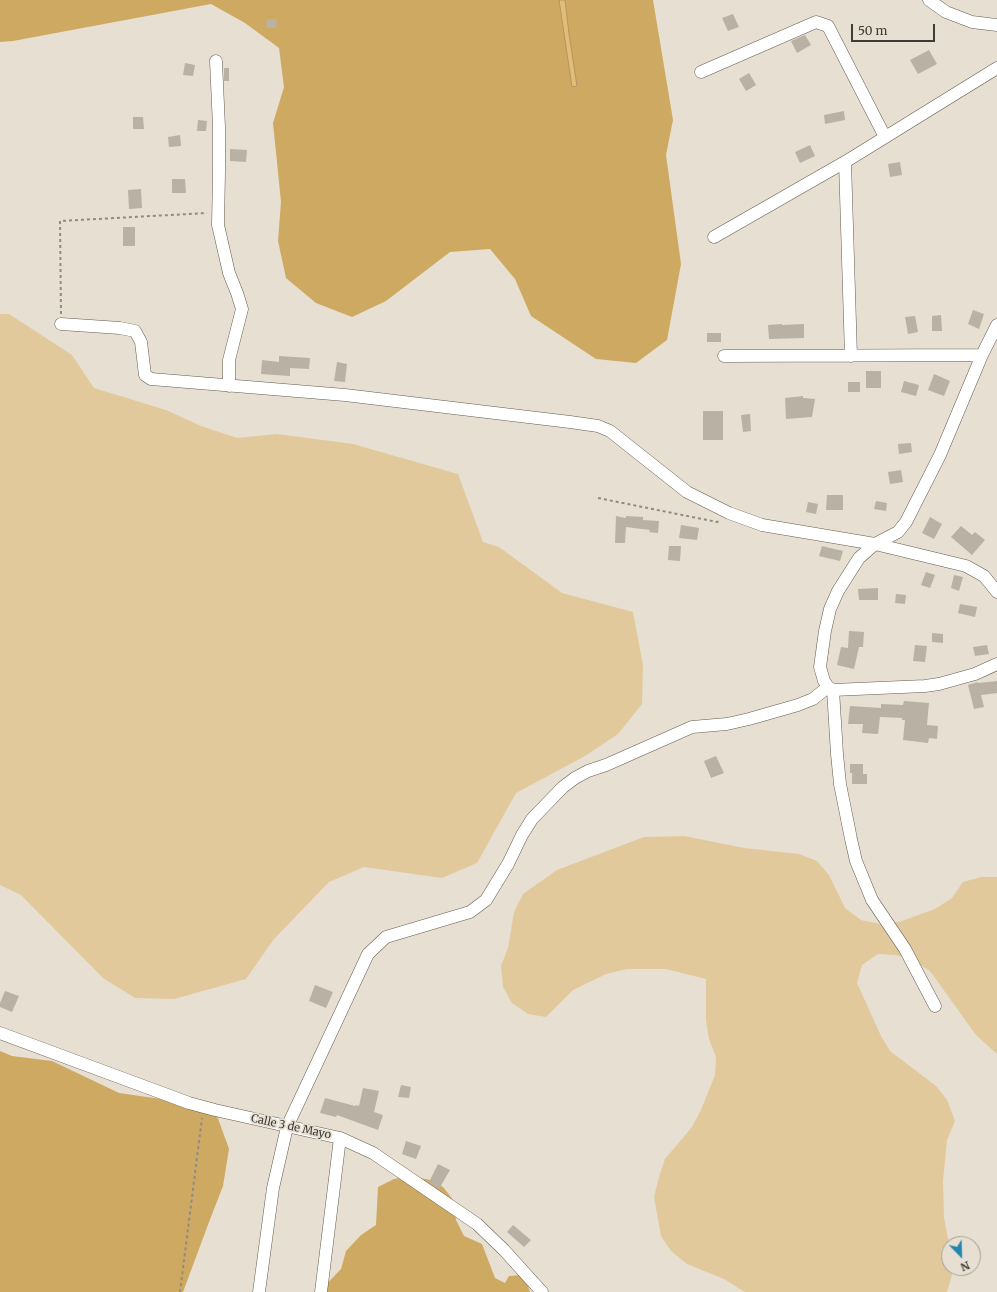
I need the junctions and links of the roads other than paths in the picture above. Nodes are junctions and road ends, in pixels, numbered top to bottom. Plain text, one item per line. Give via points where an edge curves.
1 (929, 0) edge
2 (997, 25) edge
3 (216, 61) dead end
4 (997, 68) edge
5 (701, 72) dead end
6 (886, 137) junction
7 (845, 162) junction
8 (714, 237) dead end
9 (62, 324) road end
10 (997, 325) edge
11 (982, 355) junction
12 (724, 356) dead end
13 (851, 356) junction
14 (230, 386) junction
15 (875, 544) junction
16 (997, 592) edge
17 (997, 664) edge
18 (831, 689) junction
19 (935, 1006) dead end
20 (0, 1034) edge
21 (287, 1127) junction
22 (340, 1138) junction
23 (259, 1292) edge
24 (321, 1292) edge
25 (542, 1292) edge

1 - 2 street via 946,12 972,22
3 - 14 street via 219,127 218,225 222,249 242,309 229,360
4 - 6 street
5 - 6 street via 816,22 828,26
6 - 7 street
7 - 8 street
7 - 13 street
9 - 14 street via 135,331 142,342 145,375 151,379
10 - 11 street
11 - 13 street
11 - 15 street via 940,455 906,522 898,532
12 - 13 street
14 - 15 street via 345,395 598,426 610,430 687,492 735,516 762,525
15 - 16 street via 966,566 984,576
15 - 18 street via 859,558 830,609 824,631 820,667 824,682
17 - 18 street via 975,674 939,684
18 - 19 street via 840,784 856,861 872,900 905,949
18 - 21 street via 798,705 749,719 692,727 588,771 563,787 532,819 486,900 470,912 386,937 368,954
20 - 21 street, Calle 3 de Mayo via 189,1103
21 - 22 street, Calle 3 de Mayo
21 - 23 street via 273,1188
22 - 24 street
22 - 25 street, Calle 3 de Mayo via 373,1153 477,1224

